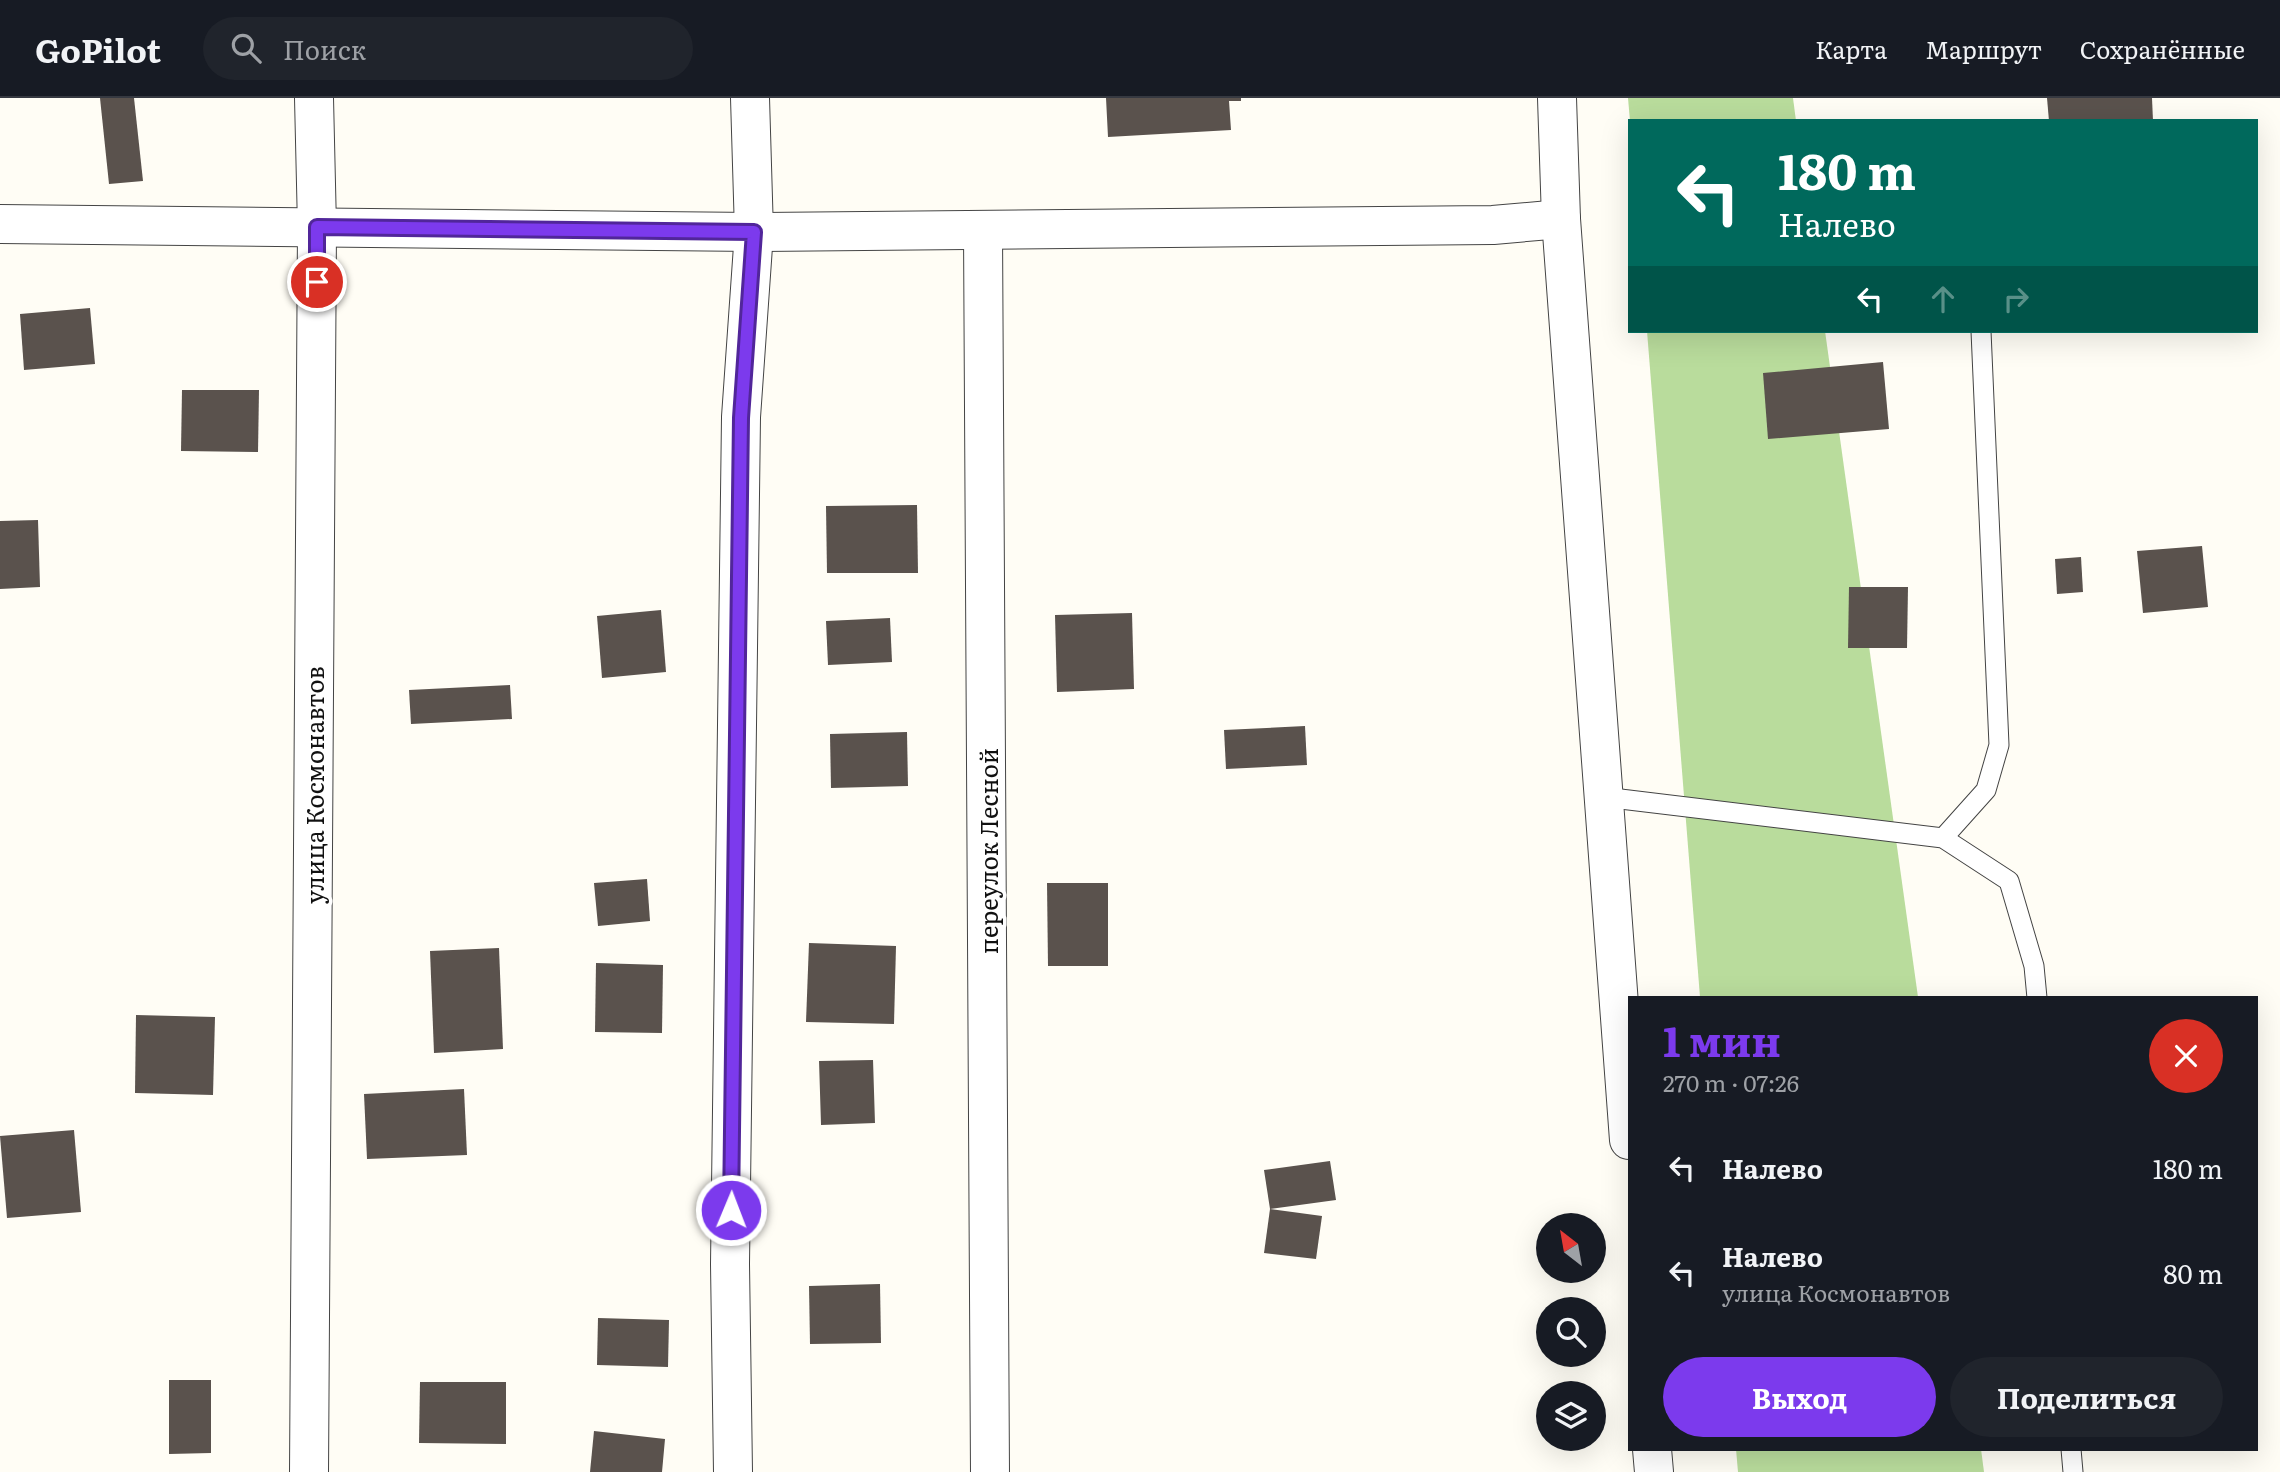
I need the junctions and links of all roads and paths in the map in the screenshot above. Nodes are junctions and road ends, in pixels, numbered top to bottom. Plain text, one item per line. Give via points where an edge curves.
1 (314, 98) edge
2 (750, 98) edge
3 (1557, 98) edge
4 (1562, 219) junction
5 (0, 224) edge
6 (317, 227) junction
7 (983, 230) junction
8 (754, 232) junction
9 (1981, 333) edge
10 (1604, 797) junction
11 (1943, 838) junction
12 (2037, 996) edge
13 (1628, 1126) edge
14 (1652, 1451) edge
15 (2071, 1451) edge
16 (309, 1472) edge
17 (733, 1472) edge
18 (990, 1472) edge
19 (1654, 1472) edge
20 (2073, 1472) edge

1 - 6 street, улица Космонавтов
2 - 8 street
3 - 4 street
4 - 7 street via 1493,225
4 - 10 street
5 - 6 street
6 - 8 street
6 - 16 street, улица Космонавтов
7 - 8 street
7 - 18 street, переулок Лесной
8 - 17 street via 741,418 730,1264
9 - 11 lane via 1998,746 1986,790
10 - 11 lane
10 - 13 street
11 - 12 lane via 2009,881 2034,966
14 - 19 street
15 - 20 lane

